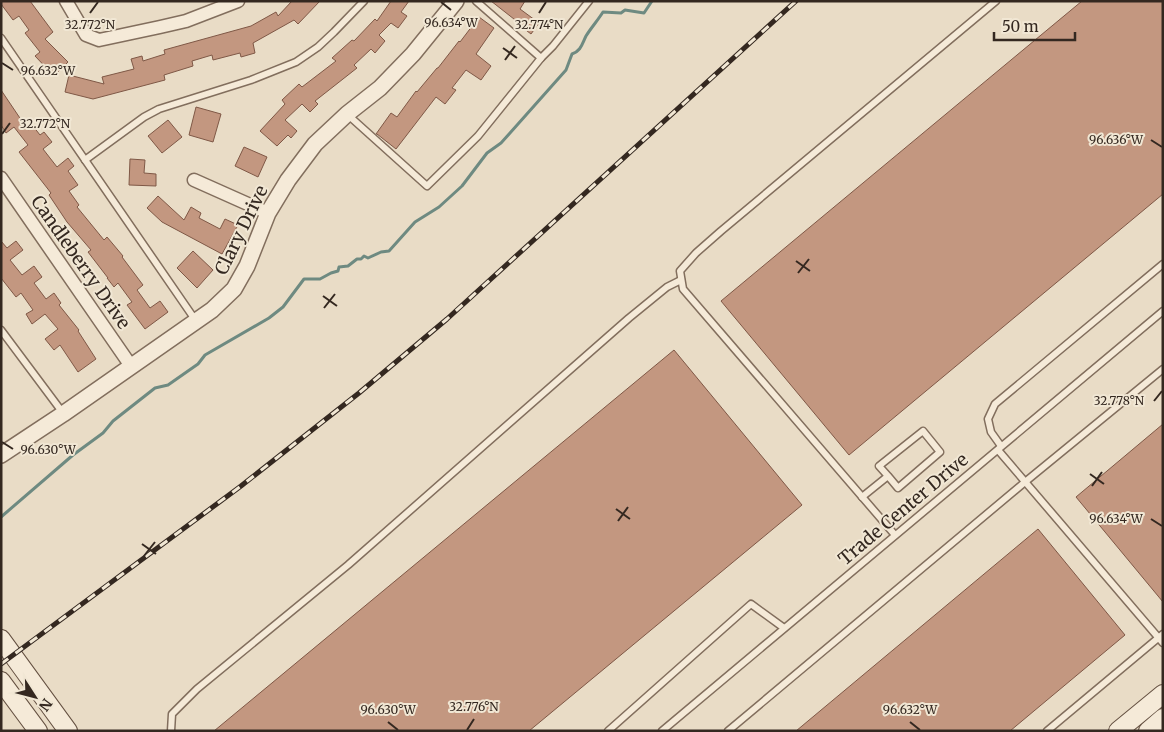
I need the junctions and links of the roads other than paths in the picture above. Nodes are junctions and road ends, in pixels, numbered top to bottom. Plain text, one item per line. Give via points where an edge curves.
1 (66, 1) edge
2 (238, 1) edge
3 (364, 1) edge
4 (456, 1) edge
5 (476, 1) edge
6 (589, 1) edge
7 (996, 1) edge
8 (1, 38) edge
9 (541, 58) junction
10 (347, 114) junction
11 (85, 160) junction
12 (1, 178) edge
13 (194, 180) dead end
14 (268, 213) junction
15 (1163, 264) edge
16 (682, 280) junction
17 (1163, 311) edge
18 (196, 321) junction
19 (1, 330) edge
20 (131, 366) junction
21 (1163, 369) edge
22 (63, 414) junction
23 (999, 448) junction
24 (1, 455) edge
25 (888, 476) junction
26 (1025, 482) junction
27 (862, 497) junction
28 (895, 536) junction
29 (784, 628) junction
30 (1161, 638) edge
31 (1, 639) edge
32 (1, 681) edge
33 (1163, 694) edge
34 (1163, 718) edge
35 (38, 731) edge
36 (68, 731) edge
37 (171, 731) edge
38 (608, 731) edge
39 (662, 731) edge
40 (728, 731) edge
41 (1047, 731) edge
42 (1118, 731) edge
43 (1148, 731) edge

1 - 2 street via 86,35 99,40 186,21
3 - 11 lane via 318,47 296,62 252,80 159,108
4 - 10 street, Clary Drive via 413,54 380,88
5 - 9 lane
6 - 9 lane
7 - 16 lane via 721,230 680,272
8 - 11 lane
9 - 10 lane via 478,136 428,186
10 - 14 street, Clary Drive via 314,144
11 - 18 lane
12 - 20 street, Candleberry Drive
13 - 14 street
14 - 18 street, Clary Drive via 247,266 234,288
15 - 23 lane via 995,404 988,419
16 - 27 lane via 683,289
16 - 37 lane via 667,287 629,318 348,565 197,689 172,714
17 - 23 lane, Trade Center Drive
18 - 20 street, Clary Drive
19 - 22 lane
20 - 22 street, Clary Drive
21 - 26 lane
22 - 24 street, Clary Drive
23 - 26 lane
23 - 28 lane, Trade Center Drive
25 - 25 lane via 879,466 923,431 940,452 898,488
25 - 27 lane
26 - 30 lane
26 - 40 lane
27 - 28 lane
28 - 29 lane, Trade Center Drive
29 - 38 lane via 751,604
29 - 39 lane, Trade Center Drive
30 - 41 lane
31 - 36 main road
32 - 35 main road
33 - 42 main road
34 - 43 main road

